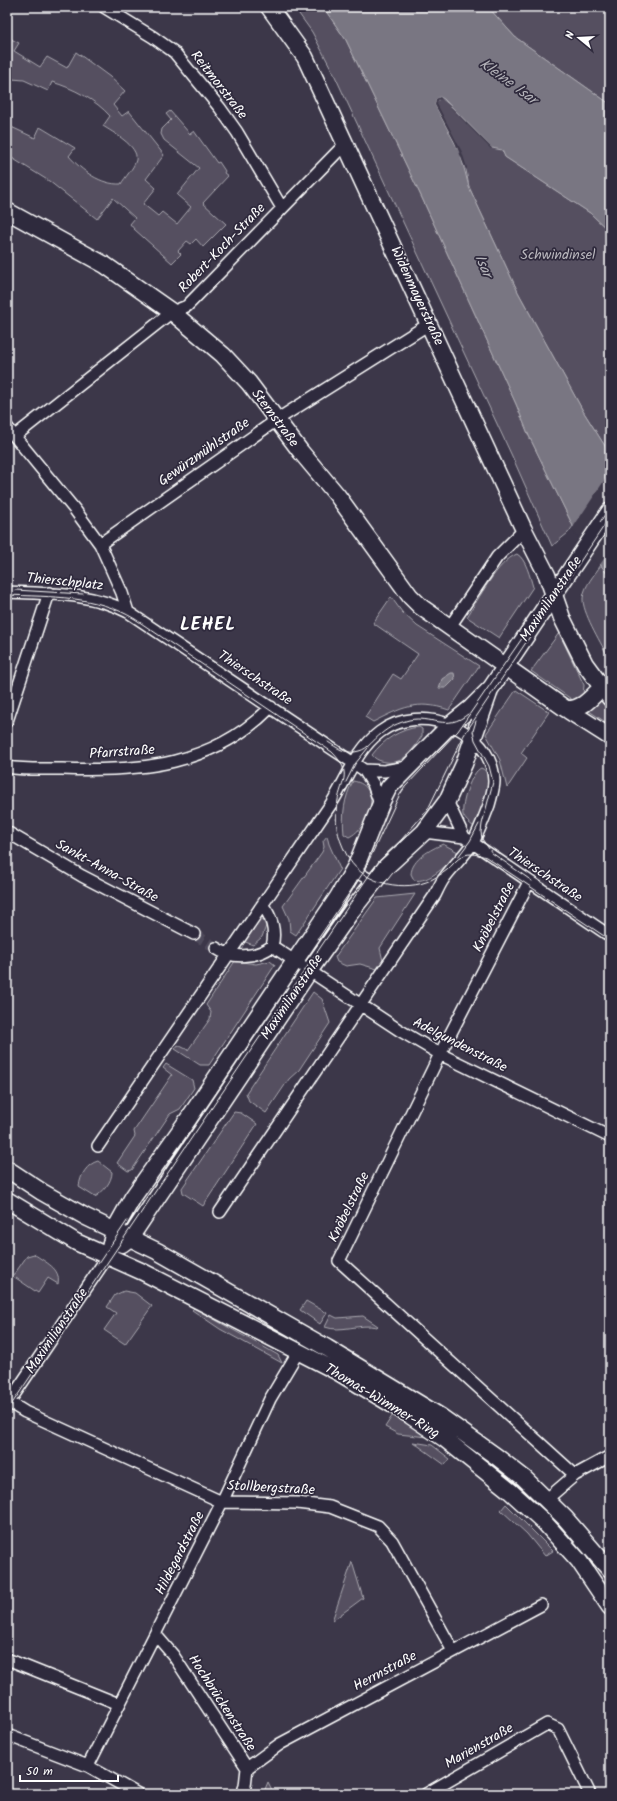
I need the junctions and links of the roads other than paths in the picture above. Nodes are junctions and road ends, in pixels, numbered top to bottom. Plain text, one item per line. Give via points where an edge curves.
1 (104, 7) edge
2 (269, 7) edge
3 (346, 143) junction
4 (282, 208) junction
5 (7, 211) edge
6 (172, 312) junction
7 (429, 324) junction
8 (278, 419) junction
9 (11, 434) edge
10 (610, 511) edge
11 (524, 530) junction
12 (100, 544) junction
13 (7, 592) edge
14 (50, 593) junction
15 (554, 593) junction
16 (128, 612) junction
17 (449, 628) junction
18 (505, 666) junction
19 (491, 688) junction
20 (606, 692) edge
21 (271, 707) junction
22 (566, 709) junction
23 (7, 721) edge
24 (450, 725) junction
25 (610, 737) edge
26 (472, 738) junction
27 (353, 763) junction
28 (7, 767) edge
29 (407, 767) junction
30 (364, 770) junction
31 (447, 801) junction
32 (380, 804) junction
33 (424, 832) junction
34 (8, 834) edge
35 (468, 840) junction
36 (355, 868) junction
37 (374, 882) junction
38 (529, 882) junction
39 (262, 905) junction
40 (194, 934) tunnel mouth
41 (610, 936) edge
42 (272, 946) junction
43 (216, 948) tunnel mouth
44 (228, 954) junction
45 (303, 966) junction
46 (361, 1004) junction
47 (440, 1054) junction
48 (610, 1137) edge
49 (98, 1146) dead end
50 (7, 1169) edge
51 (7, 1200) edge
52 (220, 1212) dead end
53 (114, 1231) junction
54 (130, 1238) junction
55 (108, 1256) junction
56 (238, 1298) junction
57 (221, 1313) junction
58 (298, 1352) junction
59 (8, 1403) edge
60 (610, 1456) edge
61 (575, 1475) junction
62 (547, 1499) junction
63 (222, 1502) junction
64 (610, 1570) edge
65 (541, 1605) dead end
66 (610, 1607) edge
67 (155, 1634) junction
68 (453, 1651) junction
69 (7, 1659) edge
70 (119, 1704) junction
71 (7, 1735) edge
72 (88, 1766) junction
73 (246, 1768) junction
74 (431, 1793) edge
75 (138, 1794) edge
76 (242, 1794) edge
77 (590, 1794) edge

1 - 4 street, Reitmorstraße via 174,52 237,132
2 - 3 main road, Widenmayerstraße via 305,57
3 - 4 street, Robert-Koch-Straße
3 - 7 main road, Widenmayerstraße
4 - 6 street, Robert-Koch-Straße via 187,306
5 - 6 main road, Sternstraße via 106,265
6 - 8 main road, Sternstraße via 224,355
6 - 9 street, Robert-Koch-Straße
7 - 8 street, Gewürzmühlstraße
7 - 11 main road, Widenmayerstraße
8 - 12 street, Gewürzmühlstraße
8 - 17 main road, Sternstraße via 410,596
9 - 12 street, Thierschplatz
10 - 15 main road, Maximilianstraße
11 - 15 main road, Widenmayerstraße
11 - 17 street via 497,557
12 - 16 street, Thierschplatz
13 - 14 street, Thierschplatz
14 - 16 street, Thierschplatz via 98,599
14 - 23 street
15 - 18 main road, Maximilianstraße
15 - 20 main road, Widenmayerstraße via 562,618 585,664
16 - 21 street, Thierschstraße
17 - 18 main road, Sternstraße
18 - 19 main road, Maximilianstraße
18 - 22 main road, Sternstraße
19 - 24 main road, Maximilianstraße
19 - 26 main road, Maximilianstraße
20 - 22 main road via 578,709
21 - 27 street, Thierschstraße
21 - 28 street, Pfarrstraße via 248,728 207,751 182,760 142,768 106,770
22 - 25 main road, Sternstraße
24 - 26 street
24 - 27 street via 418,718 397,722 379,733
24 - 29 main road, Maximilianstraße
26 - 31 main road, Maximilianstraße via 464,764
26 - 35 street via 484,750 494,781 487,811
27 - 30 street, Thierschstraße
27 - 39 street via 331,804
29 - 30 street, Thierschstraße via 384,771
29 - 32 main road, Maximilianstraße via 389,787
30 - 32 street, Thierschstraße via 373,784
31 - 33 main road, Maximilianstraße
31 - 35 street
32 - 36 main road, Maximilianstraße
33 - 35 street, Thierschstraße
33 - 37 main road, Maximilianstraße via 386,867
34 - 40 street, Sankt-Anna-Straße
35 - 38 street, Thierschstraße
35 - 46 street via 435,895
36 - 37 street
36 - 45 main road, Maximilianstraße
37 - 45 main road, Maximilianstraße
38 - 41 street, Thierschstraße
38 - 47 street, Knöbelstraße
39 - 42 street via 269,914 272,925
39 - 44 street
42 - 44 street via 254,954
42 - 45 street
43 - 44 street
44 - 49 street
45 - 46 street, Adelgundenstraße
45 - 53 main road, Maximilianstraße via 189,1118 133,1197
45 - 54 main road, Maximilianstraße
46 - 47 street, Adelgundenstraße
46 - 52 street
47 - 48 street, Adelgundenstraße
47 - 61 street, Knöbelstraße via 339,1261
50 - 53 main road, Thomas-Wimmer-Ring via 86,1218
51 - 55 main road, Thomas-Wimmer-Ring via 76,1242
53 - 54 main road, Thomas-Wimmer-Ring
53 - 55 main road, Maximilianstraße
54 - 55 main road, Maximilianstraße
54 - 56 main road, Thomas-Wimmer-Ring
55 - 57 main road, Thomas-Wimmer-Ring
55 - 59 street, Maximilianstraße
56 - 57 main road via 236,1308
56 - 62 main road, Thomas-Wimmer-Ring via 435,1413 497,1456
57 - 58 main road, Thomas-Wimmer-Ring
58 - 63 street, Hildegardstraße via 270,1399
58 - 66 main road, Thomas-Wimmer-Ring via 408,1414 477,1463 528,1506 563,1543 579,1561
59 - 63 street, Stollbergstraße
60 - 61 street
61 - 62 street
62 - 64 main road, Thomas-Wimmer-Ring
63 - 67 street, Hildegardstraße
63 - 68 street, Stollbergstraße via 297,1503 330,1507 378,1526 392,1541
65 - 68 street, Herrnstraße
67 - 70 street, Hildegardstraße
67 - 73 street, Hochbrückenstraße via 173,1655
68 - 73 street, Herrnstraße via 280,1744
69 - 70 street
70 - 72 street, Hildegardstraße
71 - 72 street
72 - 75 street
73 - 76 street, Hochbrückenstraße
74 - 77 street, Marienstraße via 547,1724 558,1729

